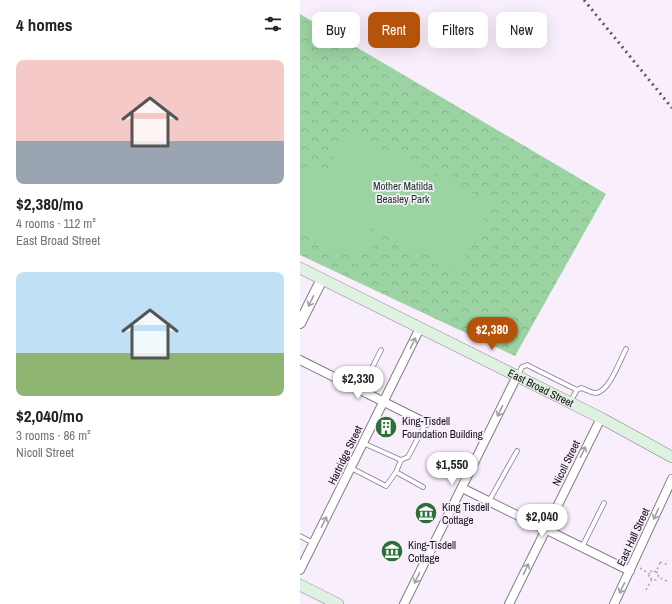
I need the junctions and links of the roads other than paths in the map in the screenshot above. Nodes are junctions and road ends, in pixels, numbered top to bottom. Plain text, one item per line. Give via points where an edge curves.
1 (300, 268) edge
2 (322, 279) junction
3 (300, 323) edge
4 (420, 328) junction
5 (626, 349) dead end
6 (381, 350) dead end
7 (300, 360) edge
8 (517, 376) junction
9 (361, 390) junction
10 (577, 390) junction
11 (384, 402) junction
12 (570, 402) junction
13 (600, 418) junction
14 (426, 423) joint
15 (363, 443) junction
16 (517, 451) dead end
17 (672, 457) edge
18 (402, 460) junction
19 (351, 468) junction
20 (396, 472) junction
21 (672, 479) edge
22 (423, 487) dead end
23 (462, 488) junction
24 (490, 501) junction
25 (604, 502) dead end
26 (546, 529) junction
27 (300, 536) edge
28 (313, 543) junction
29 (582, 547) junction
30 (632, 568) junction
31 (300, 570) edge
32 (300, 585) edge
33 (338, 604) edge
34 (404, 604) edge
35 (509, 604) edge
36 (614, 604) edge

1 - 2 main road, East Broad Street
2 -> 3 street
2 - 4 main road, East Broad Street
4 - 8 main road, East Broad Street
11 -> 4 street, Hartridge Street
5 - 10 lane via 606,388 598,393 580,388
6 - 9 lane
7 - 9 street
8 - 10 lane via 522,367 527,365
8 - 12 main road, East Broad Street
8 -> 23 street
9 - 11 street
10 - 12 lane
11 - 14 street
11 - 15 street, Hartridge Street
12 - 13 main road, East Broad Street
13 - 17 main road, East Broad Street
26 -> 13 street, Nicoll Street
14 - 18 lane via 408,457
15 - 18 lane
15 - 19 street, Hartridge Street
16 - 24 lane
18 - 20 lane
19 - 20 lane via 386,486
28 -> 19 street, Hartridge Street
20 - 22 lane
21 -> 30 street, East Hall Street
23 - 24 street
23 -> 34 street
24 - 26 street
25 - 29 lane
26 - 29 street
35 -> 26 street, Nicoll Street
27 - 28 lane
28 - 31 street, Hartridge Street
29 - 30 street
30 -> 36 street, East Hall Street
32 - 33 main road

